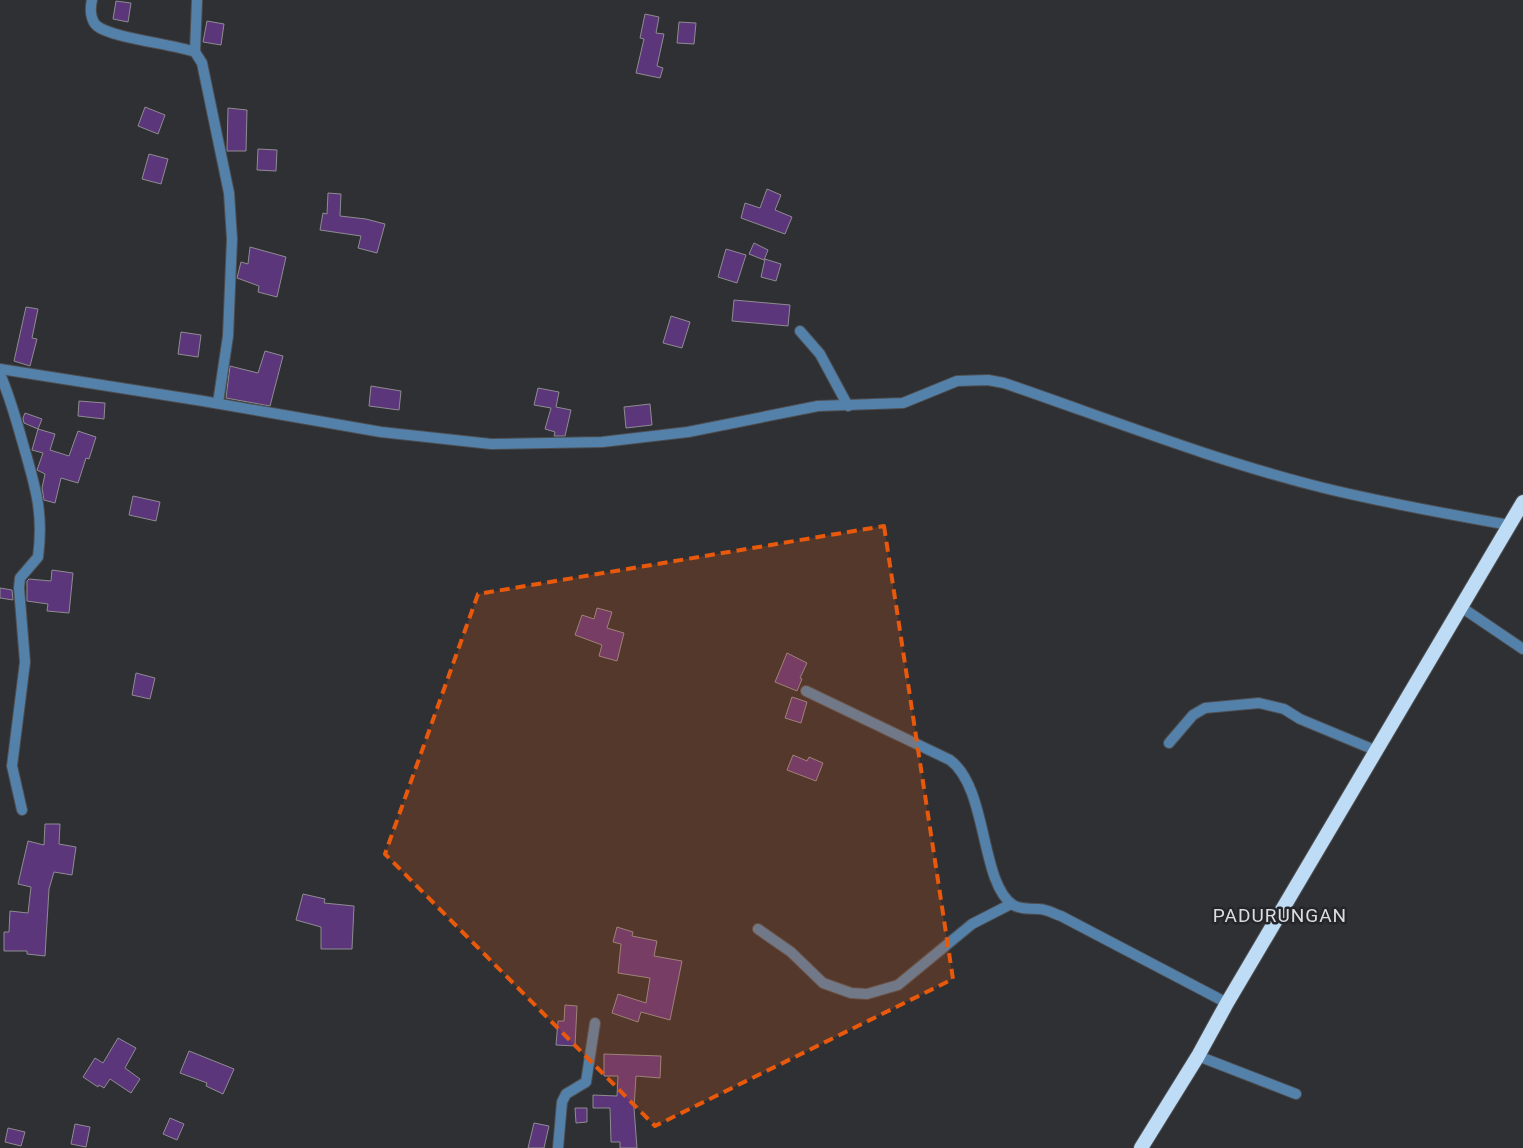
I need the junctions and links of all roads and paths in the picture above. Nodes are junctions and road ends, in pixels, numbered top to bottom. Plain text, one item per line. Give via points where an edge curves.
1 (92, 0) edge
2 (197, 0) edge
3 (195, 52) junction
4 (800, 331) dead end
5 (0, 369) edge
6 (0, 374) edge
7 (218, 403) junction
8 (848, 406) junction
9 (1523, 502) edge
10 (1509, 525) junction
11 (1461, 607) junction
12 (1523, 649) edge
13 (806, 691) dead end
14 (1169, 743) dead end
15 (1377, 751) junction
16 (22, 810) dead end
17 (1012, 904) junction
18 (758, 929) dead end
19 (1227, 1004) junction
20 (595, 1023) dead end
21 (1198, 1056) junction
22 (1296, 1094) dead end
23 (558, 1148) edge
24 (1141, 1148) edge

1 - 3 street via 91,15 96,25 114,33
2 - 3 street
3 - 7 street via 202,64 229,193 232,239 228,327
4 - 8 street via 820,354
5 - 7 street
6 - 16 street via 12,402 35,480 40,514 38,557 20,578 19,588 25,662 12,766
7 - 8 street via 381,432 491,444 602,442 688,432 818,406
8 - 10 street via 903,403 957,381 988,380 1232,462 1322,488
9 - 10 highway
10 - 11 highway
11 - 12 street
11 - 15 highway
13 - 17 street via 958,766 984,832 997,884
14 - 15 street via 1193,715 1205,708 1259,703 1284,709 1300,719
15 - 19 highway
17 - 18 street via 972,924 898,985 867,994 851,993 823,983 791,952
17 - 19 street via 1061,916
19 - 21 highway
20 - 23 street via 586,1082 566,1094 562,1102
21 - 22 street
21 - 24 highway

